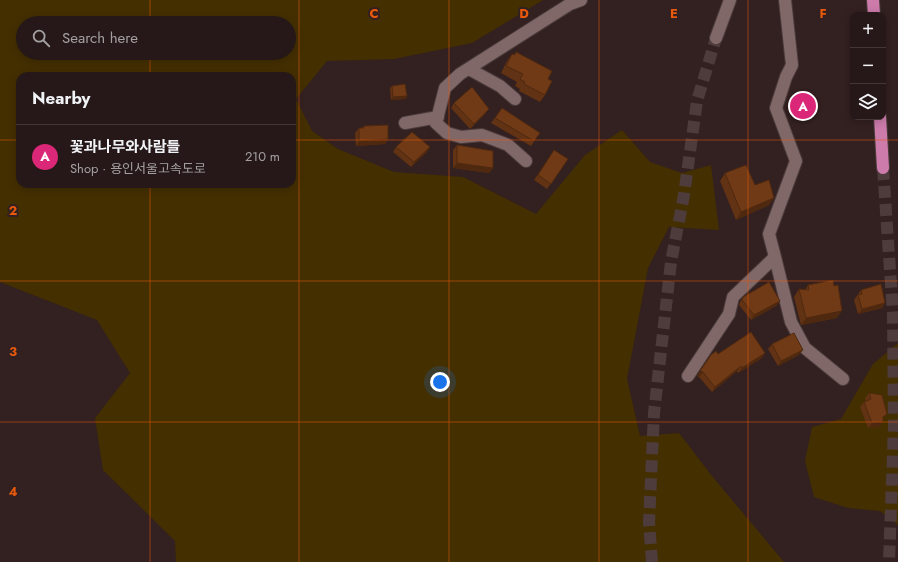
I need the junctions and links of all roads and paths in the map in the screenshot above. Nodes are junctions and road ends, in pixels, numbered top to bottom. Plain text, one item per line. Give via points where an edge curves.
1 (581, 0) edge
2 (730, 0) edge
3 (785, 0) edge
4 (873, 0) edge
5 (874, 12) edge
6 (716, 38) tunnel mouth
7 (469, 69) junction
8 (515, 99) dead end
9 (437, 120) junction
10 (880, 120) edge
11 (405, 123) dead end
12 (526, 161) dead end
13 (883, 168) tunnel mouth
14 (775, 257) junction
15 (688, 376) dead end
16 (843, 379) dead end

1 - 7 street via 570,4
2 - 6 street
3 - 14 street via 792,65 776,108 796,161 769,234
4 - 5 highway
7 - 8 street via 500,86
7 - 9 street via 445,88
9 - 11 street
9 - 12 street via 447,133 461,138 482,135 508,146
10 - 13 highway
14 - 15 street via 733,297 729,314
14 - 16 street via 791,322 805,348

